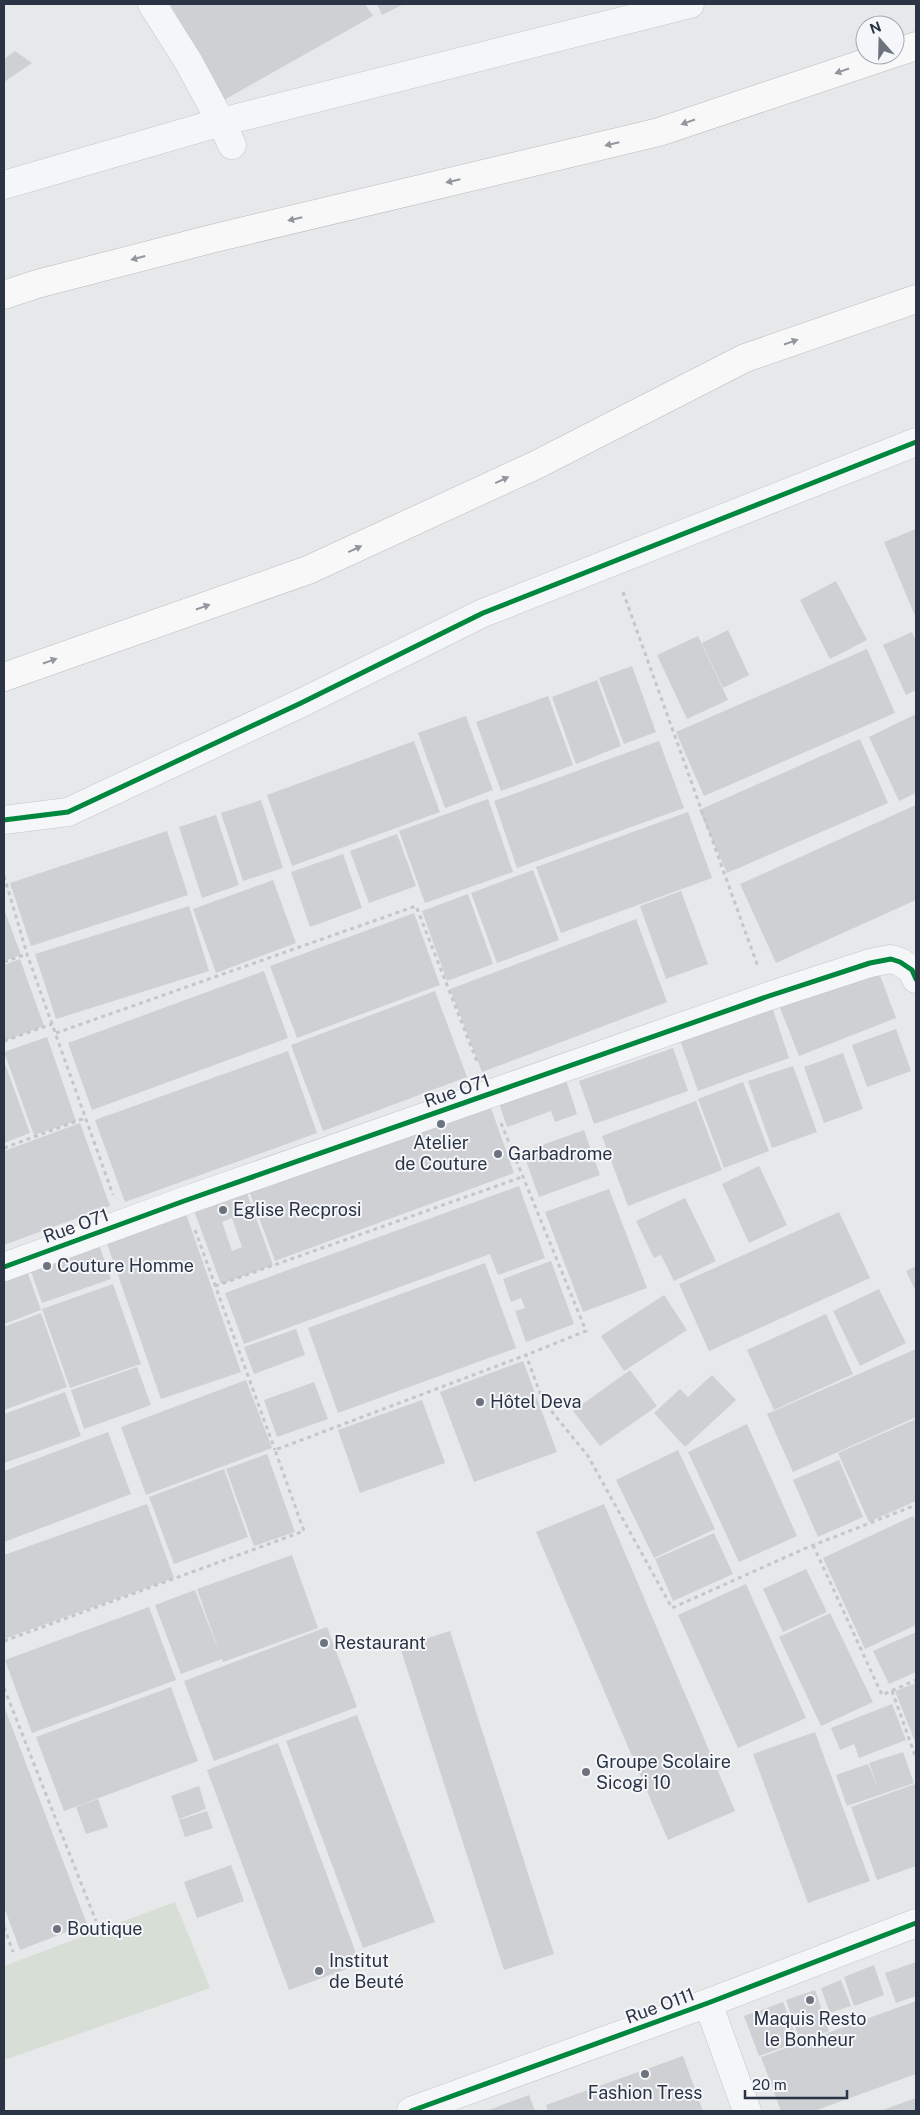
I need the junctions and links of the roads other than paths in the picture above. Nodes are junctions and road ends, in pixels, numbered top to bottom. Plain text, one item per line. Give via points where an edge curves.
1 (152, 4) edge
2 (690, 4) edge
3 (858, 65) edge
4 (227, 133) junction
5 (4, 185) edge
6 (4, 295) edge
7 (916, 299) edge
8 (916, 442) edge
9 (4, 677) edge
10 (4, 820) edge
11 (916, 979) edge
12 (4, 1267) edge
13 (916, 1923) edge
14 (708, 2003) junction
15 (411, 2111) edge
16 (747, 2111) edge

1 - 4 street
2 - 4 street
3 -> 6 highway via 659,132 211,239
4 - 5 street
9 -> 7 highway via 308,570 536,465 746,358
8 - 10 street via 484,613 68,812
11 - 12 street, Rue O71 via 912,970 900,962 891,959 870,963 184,1201
13 - 14 street, Rue O111
14 - 15 street, Rue O111
14 - 16 street

